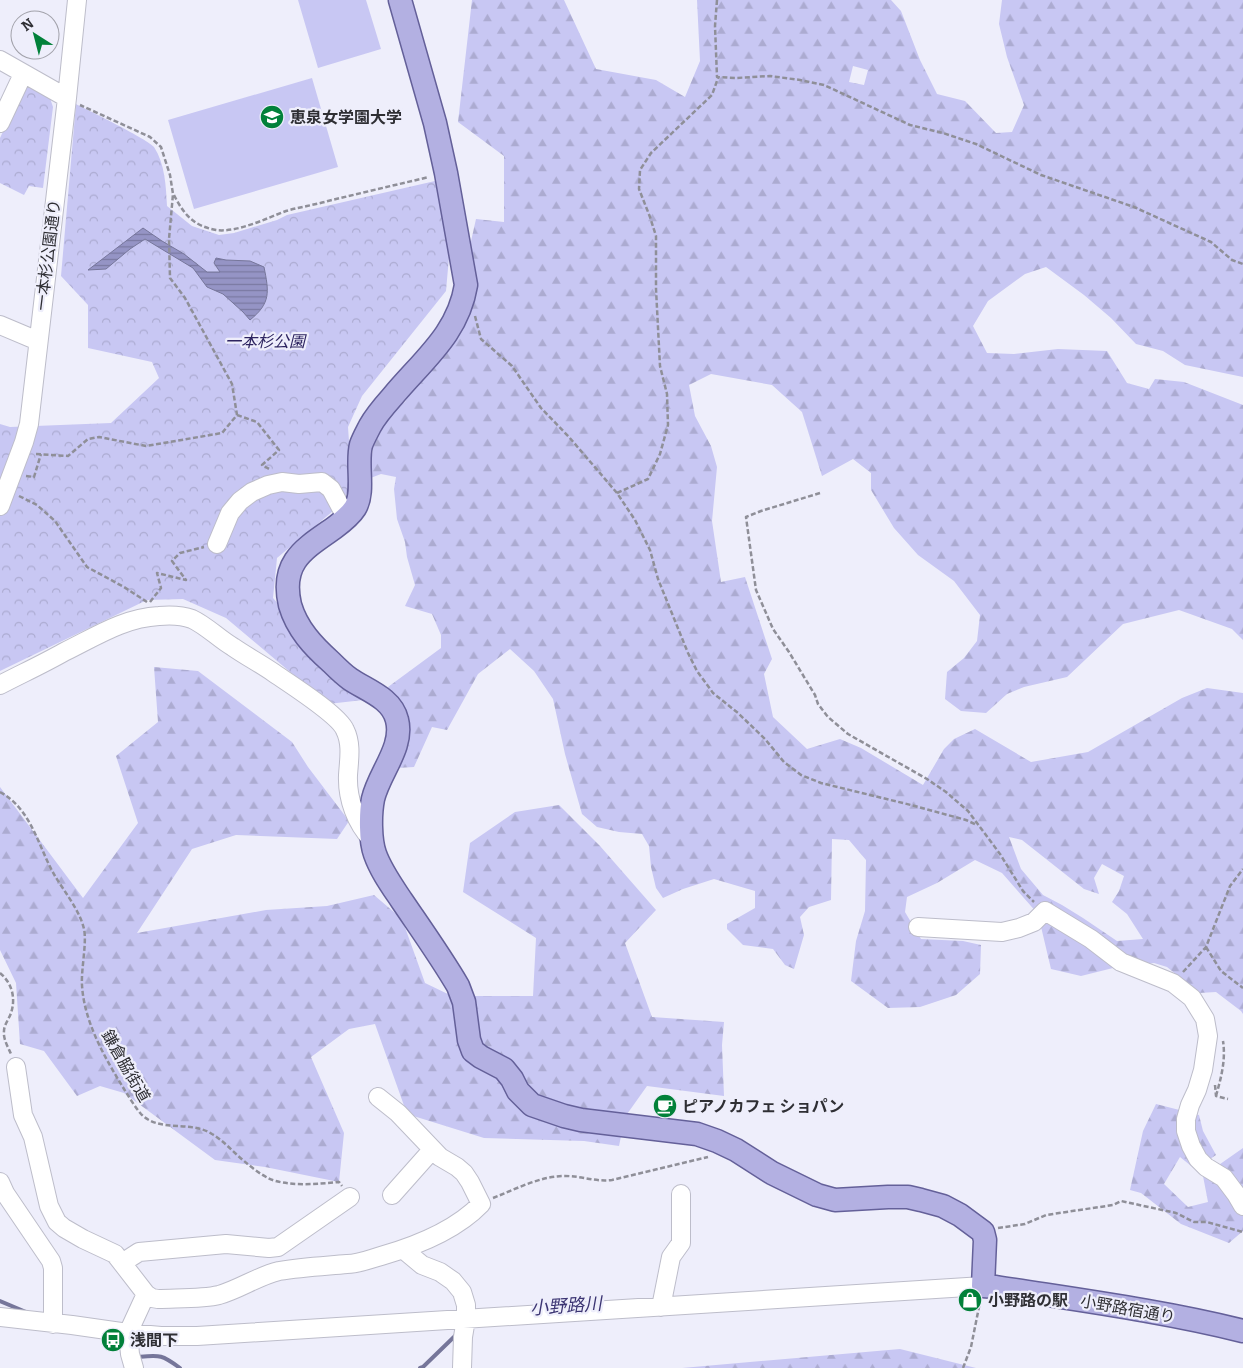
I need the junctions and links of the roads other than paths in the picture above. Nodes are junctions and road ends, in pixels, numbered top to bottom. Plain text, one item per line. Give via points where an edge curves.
1 (77, 0) edge
2 (400, 0) edge
3 (0, 60) edge
4 (23, 74) junction
5 (71, 100) junction
6 (0, 123) edge
7 (0, 325) edge
8 (38, 341) junction
9 (0, 506) edge
10 (347, 519) junction
11 (217, 544) road end
12 (0, 685) edge
13 (372, 840) junction
14 (918, 927) dead end
15 (16, 1067) road end
16 (378, 1097) dead end
17 (432, 1150) junction
18 (0, 1182) edge
19 (681, 1194) dead end
20 (392, 1195) dead end
21 (350, 1197) dead end
22 (1243, 1206) edge
23 (404, 1250) junction
24 (122, 1262) junction
25 (983, 1286) junction
26 (146, 1294) junction
27 (661, 1307) junction
28 (0, 1318) edge
29 (466, 1319) junction
30 (53, 1324) junction
31 (1243, 1331) edge
32 (128, 1333) junction
33 (132, 1361) edge
34 (462, 1368) edge

1 - 5 street, 一本杉公園通り
2 - 10 main road via 433,113 466,285 464,299 448,333 372,423 361,445 359,502
3 - 4 street
4 - 5 street
4 - 6 street
5 - 8 street, 一本杉公園通り
7 - 8 street
8 - 9 street, 一本杉公園通り via 29,424
10 - 11 street via 331,489 322,482 282,482 252,492 240,501 230,513
10 - 13 main road via 296,557 288,579 289,596 295,619 312,644 344,674 383,700 396,717 399,730 396,743 373,799
12 - 13 street via 103,632 143,617 180,615 192,619 301,692 339,722 349,744 348,789 352,804 362,830
13 - 25 main road via 375,855 386,876 458,986 473,1051 504,1069 532,1105 582,1120 697,1134 736,1150 772,1173 817,1195 835,1200 908,1197 943,1206 983,1232
14 - 22 street via 1002,932 1034,922 1045,911 1084,934 1121,962 1173,983 1192,998 1205,1019 1208,1036 1203,1070 1186,1119 1186,1131 1198,1159 1224,1178
15 - 24 street via 23,1115 34,1137 52,1214 64,1228 115,1254
16 - 17 street via 398,1113
17 - 20 street
17 - 23 street via 464,1173 481,1204 445,1231
18 - 30 street via 52,1261
19 - 27 street via 681,1243 671,1257
21 - 24 street via 278,1246 226,1244 139,1252
23 - 26 street via 358,1263 278,1272 213,1296 158,1299
23 - 29 street via 422,1265 453,1281 462,1292
24 - 26 street
25 - 27 street
25 - 31 main road, 小野路宿通り
26 - 32 street
27 - 29 street
28 - 30 street
29 - 32 street via 197,1336
29 - 34 street
30 - 32 street
32 - 33 street

